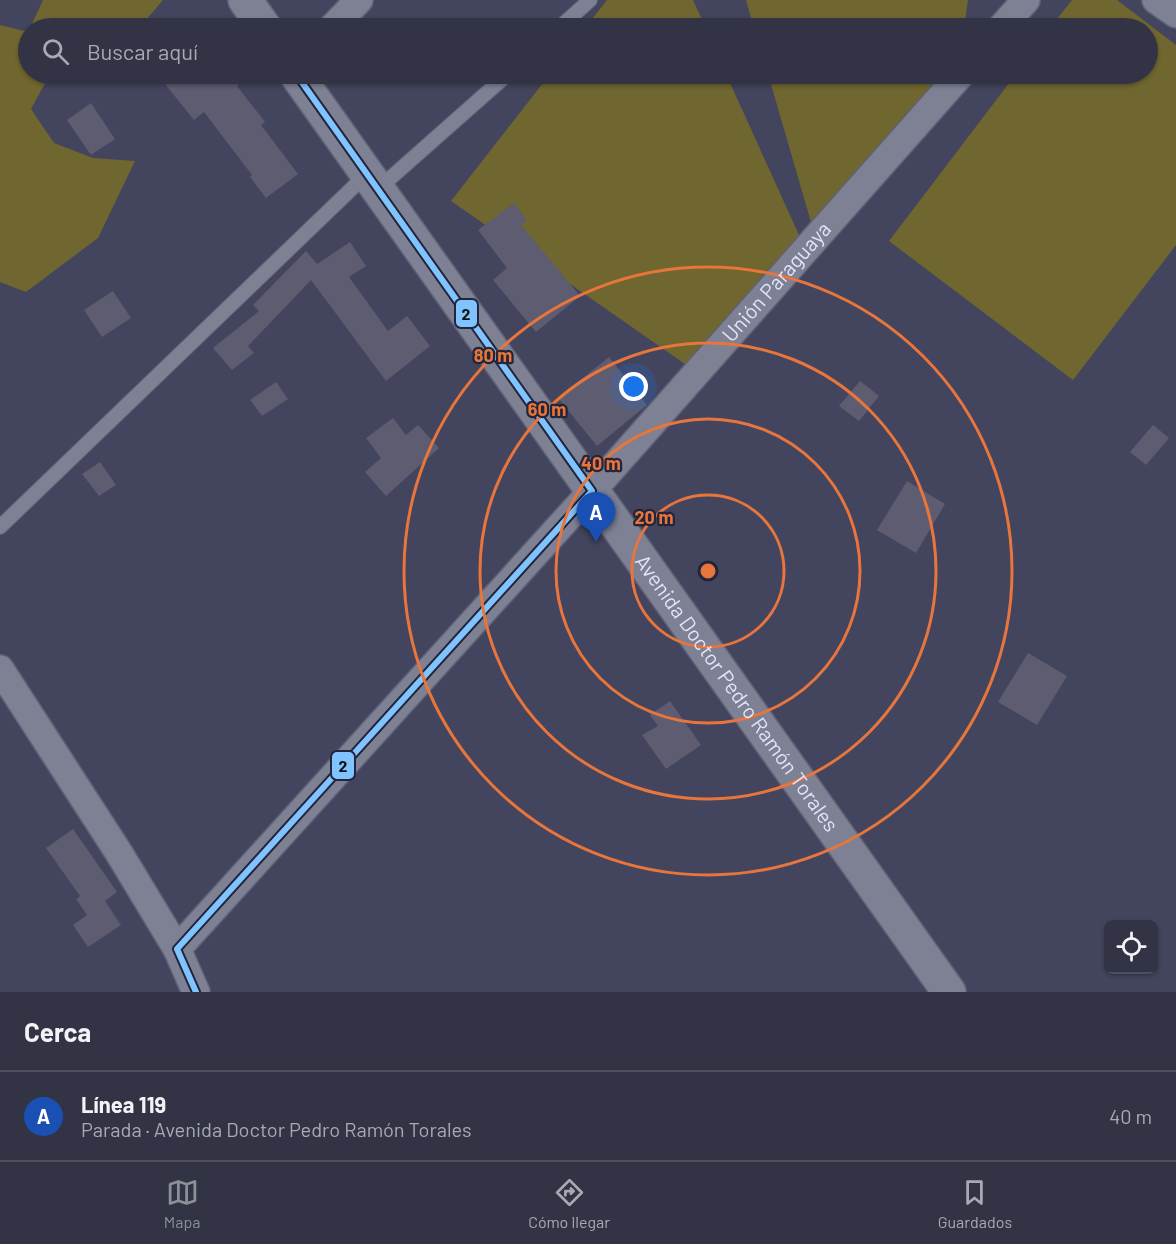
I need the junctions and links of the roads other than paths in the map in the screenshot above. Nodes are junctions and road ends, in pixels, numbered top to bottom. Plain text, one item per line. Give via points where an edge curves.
1 (245, 0) edge
2 (359, 0) edge
3 (590, 0) edge
4 (1026, 0) edge
5 (1155, 0) edge
6 (1176, 14) edge
7 (258, 18) edge
8 (342, 18) edge
9 (570, 18) edge
10 (1010, 18) edge
11 (303, 84) edge
12 (495, 84) edge
13 (952, 84) edge
14 (373, 181) junction
15 (592, 491) junction
16 (0, 527) edge
17 (0, 669) edge
18 (177, 949) junction
19 (196, 992) edge
20 (949, 992) edge

1 - 7 street
2 - 8 street
3 - 9 lane
4 - 10 street
5 - 6 street
11 - 14 street, Avenida Doctor Pedro Ramón Torales
12 - 14 lane
13 - 15 street, Unión Paraguaya
14 - 15 street, Avenida Doctor Pedro Ramón Torales
14 - 16 lane
15 - 18 street, Unión Paraguaya
15 - 20 street, Avenida Doctor Pedro Ramón Torales
17 - 18 street
18 - 19 street

